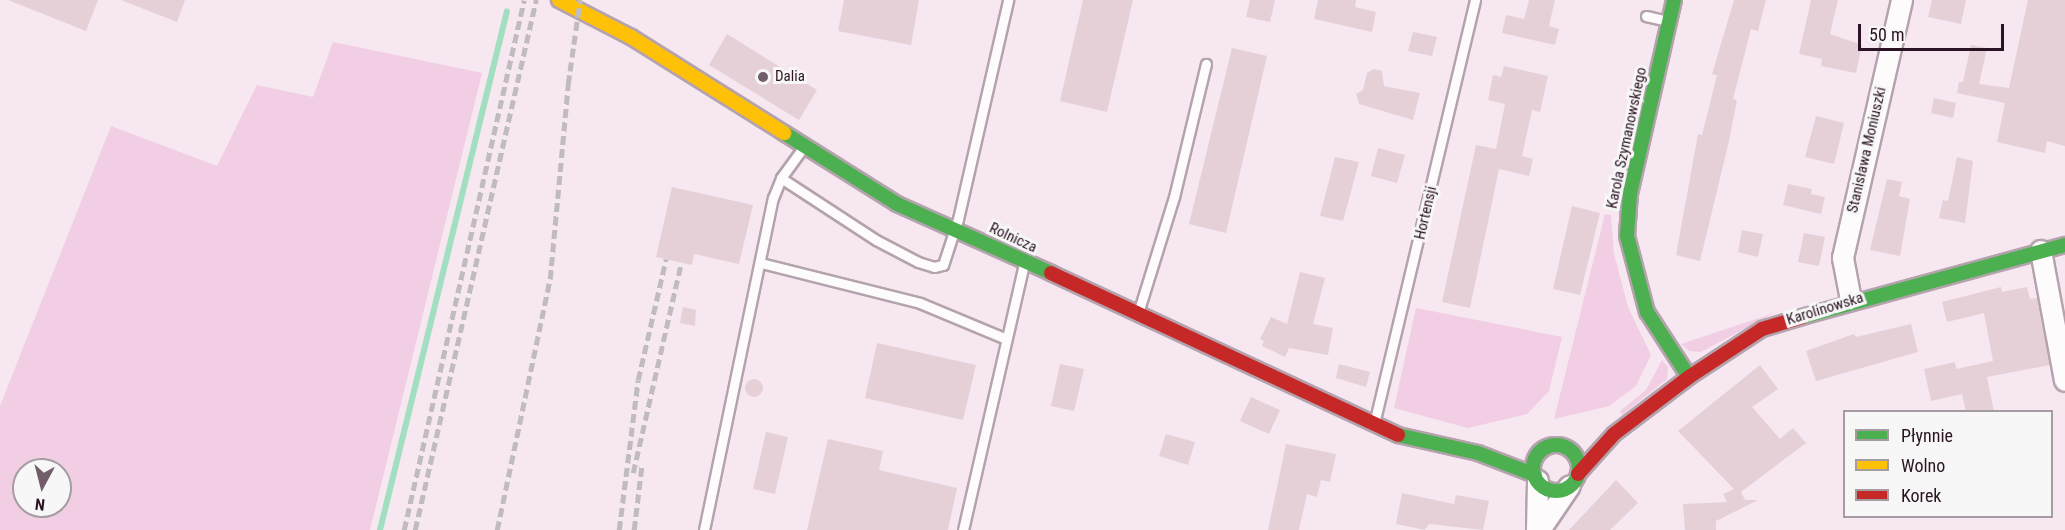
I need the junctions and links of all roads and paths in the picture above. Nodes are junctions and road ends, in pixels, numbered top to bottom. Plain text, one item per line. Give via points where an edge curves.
1 (559, 0) edge
2 (1008, 0) edge
3 (1475, 0) edge
4 (1674, 0) edge
5 (1902, 0) edge
6 (1646, 16) dead end
7 (1669, 21) junction
8 (1206, 64) dead end
9 (804, 147) junction
10 (781, 178) junction
11 (955, 230) junction
12 (2065, 245) edge
13 (2041, 251) junction
14 (1024, 261) junction
15 (761, 263) junction
16 (1851, 300) junction
17 (1138, 312) junction
18 (1004, 338) junction
19 (1689, 376) junction
20 (2065, 381) edge
21 (1374, 425) junction
22 (1614, 434) junction
23 (1563, 446) junction
24 (1543, 449) junction
25 (1478, 453) junction
26 (1536, 478) junction
27 (1574, 480) junction
28 (704, 530) edge
29 (963, 530) edge
30 (1538, 530) edge

1 - 9 street, Rolnicza via 631,37
2 - 11 lane
3 - 21 lane, Hortensji
4 - 7 street, Karola Szymanowskiego
5 - 16 street, Stanisława Moniuszki via 1843,258
6 - 7 lane
7 - 19 street, Karola Szymanowskiego via 1630,193 1627,236 1647,312
8 - 17 lane via 1174,197
9 - 10 lane
9 - 11 street, Rolnicza via 884,198
10 - 11 lane via 876,240 934,267 944,265
10 - 15 lane via 773,198
11 - 14 street, Rolnicza
12 - 13 street, Karolinowska
13 - 16 street, Karolinowska
13 - 20 street
14 - 17 street, Rolnicza
14 - 18 lane
15 - 18 lane via 920,303
15 - 28 lane
16 - 19 street, Karolinowska via 1762,329
17 - 21 street, Rolnicza
18 - 29 lane
19 - 22 street, Karolinowska
21 - 25 street, Rolnicza via 1416,441
22 - 23 street, Karolinowska
22 - 27 street, Karolinowska
23 - 24 street
23 - 27 street via 1574,454
24 - 25 street, Rolnicza
24 - 26 street via 1534,461
25 - 26 street, Rolnicza
26 - 27 street via 1550,489
26 - 30 street, Karolinowska
27 - 30 street, Karolinowska

